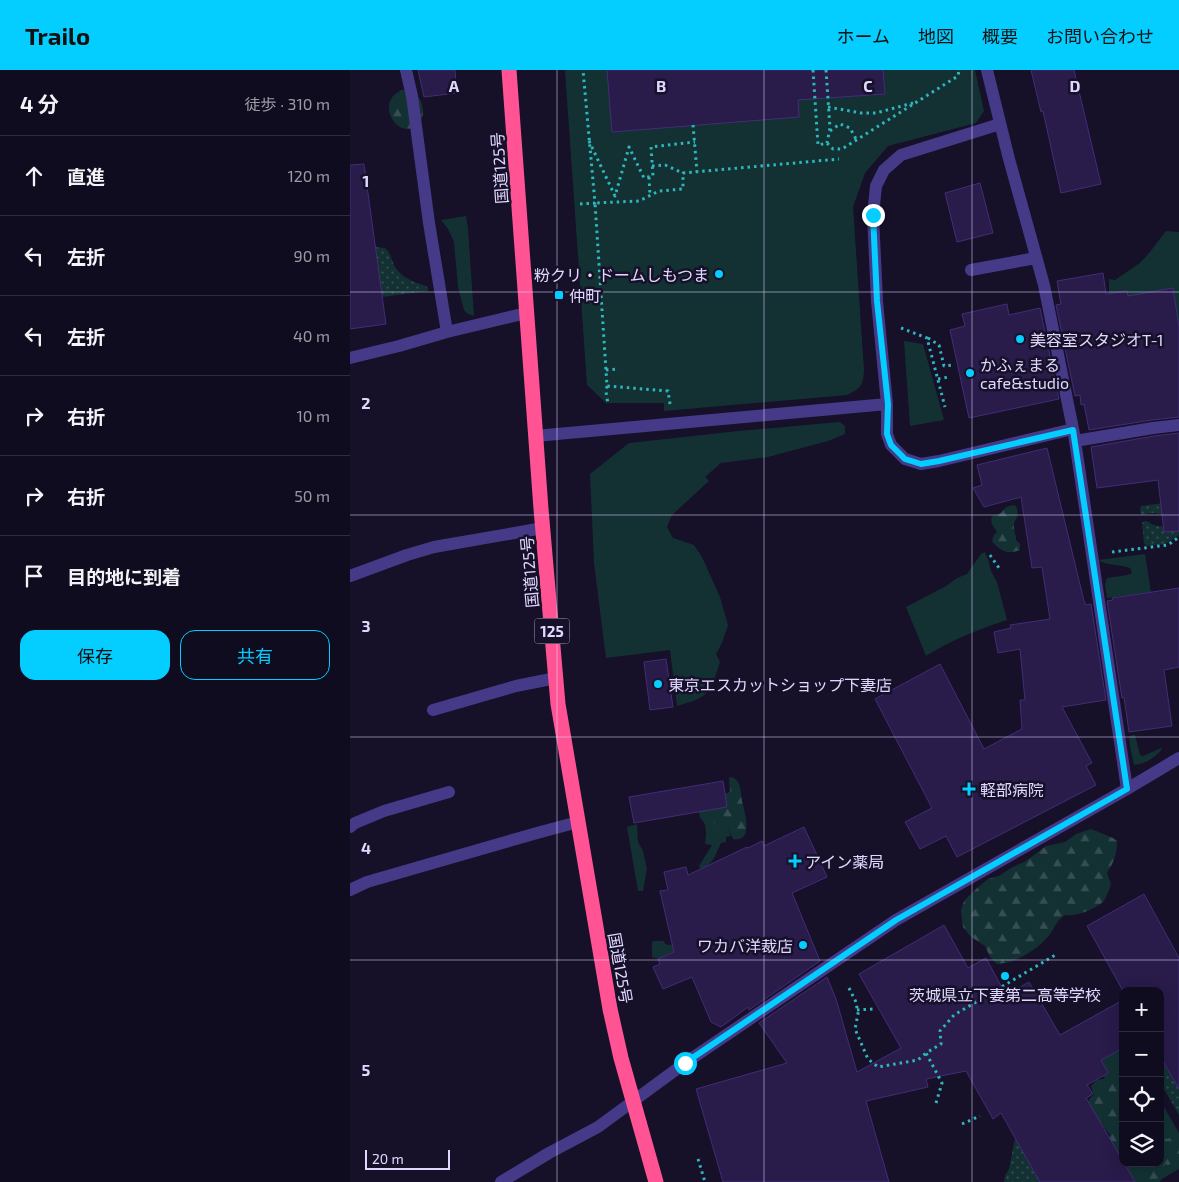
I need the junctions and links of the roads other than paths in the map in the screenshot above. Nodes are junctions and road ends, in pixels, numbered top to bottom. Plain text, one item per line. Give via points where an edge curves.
1 (406, 70) edge
2 (509, 70) edge
3 (987, 70) edge
4 (1000, 124) junction
5 (1036, 258) junction
6 (971, 270) dead end
7 (526, 313) junction
8 (447, 332) junction
9 (350, 358) edge
10 (888, 404) junction
11 (1179, 426) edge
12 (1074, 435) junction
13 (536, 436) junction
14 (543, 528) junction
15 (350, 576) edge
16 (556, 678) junction
17 (433, 710) dead end
18 (1179, 758) edge
19 (1127, 789) junction
20 (449, 792) dead end
21 (578, 822) junction
22 (350, 827) edge
23 (350, 890) edge
24 (633, 1101) junction
25 (501, 1182) edge
26 (656, 1182) edge

1 - 8 street
2 - 7 highway, 国道125号 / 125
3 - 4 street
4 - 5 street
4 - 10 street via 901,155 884,170 876,186 873,215 877,301
5 - 6 street
5 - 12 street
7 - 8 street
7 - 13 highway, 国道125号 / 125
8 - 9 street
10 - 12 street via 887,434 891,445 905,459 921,464
10 - 13 street
11 - 12 street
12 - 19 street
13 - 14 highway, 国道125号 / 125
14 - 15 street via 434,547
14 - 16 highway, 国道125号 / 125
16 - 17 street
16 - 21 highway, 国道125号 / 125
18 - 19 street
19 - 24 street via 896,920
20 - 22 street via 384,811
21 - 23 street via 367,882
21 - 24 highway, 国道125号 / 125 via 610,1009
24 - 25 street via 598,1127
24 - 26 highway, 国道125号 / 125

